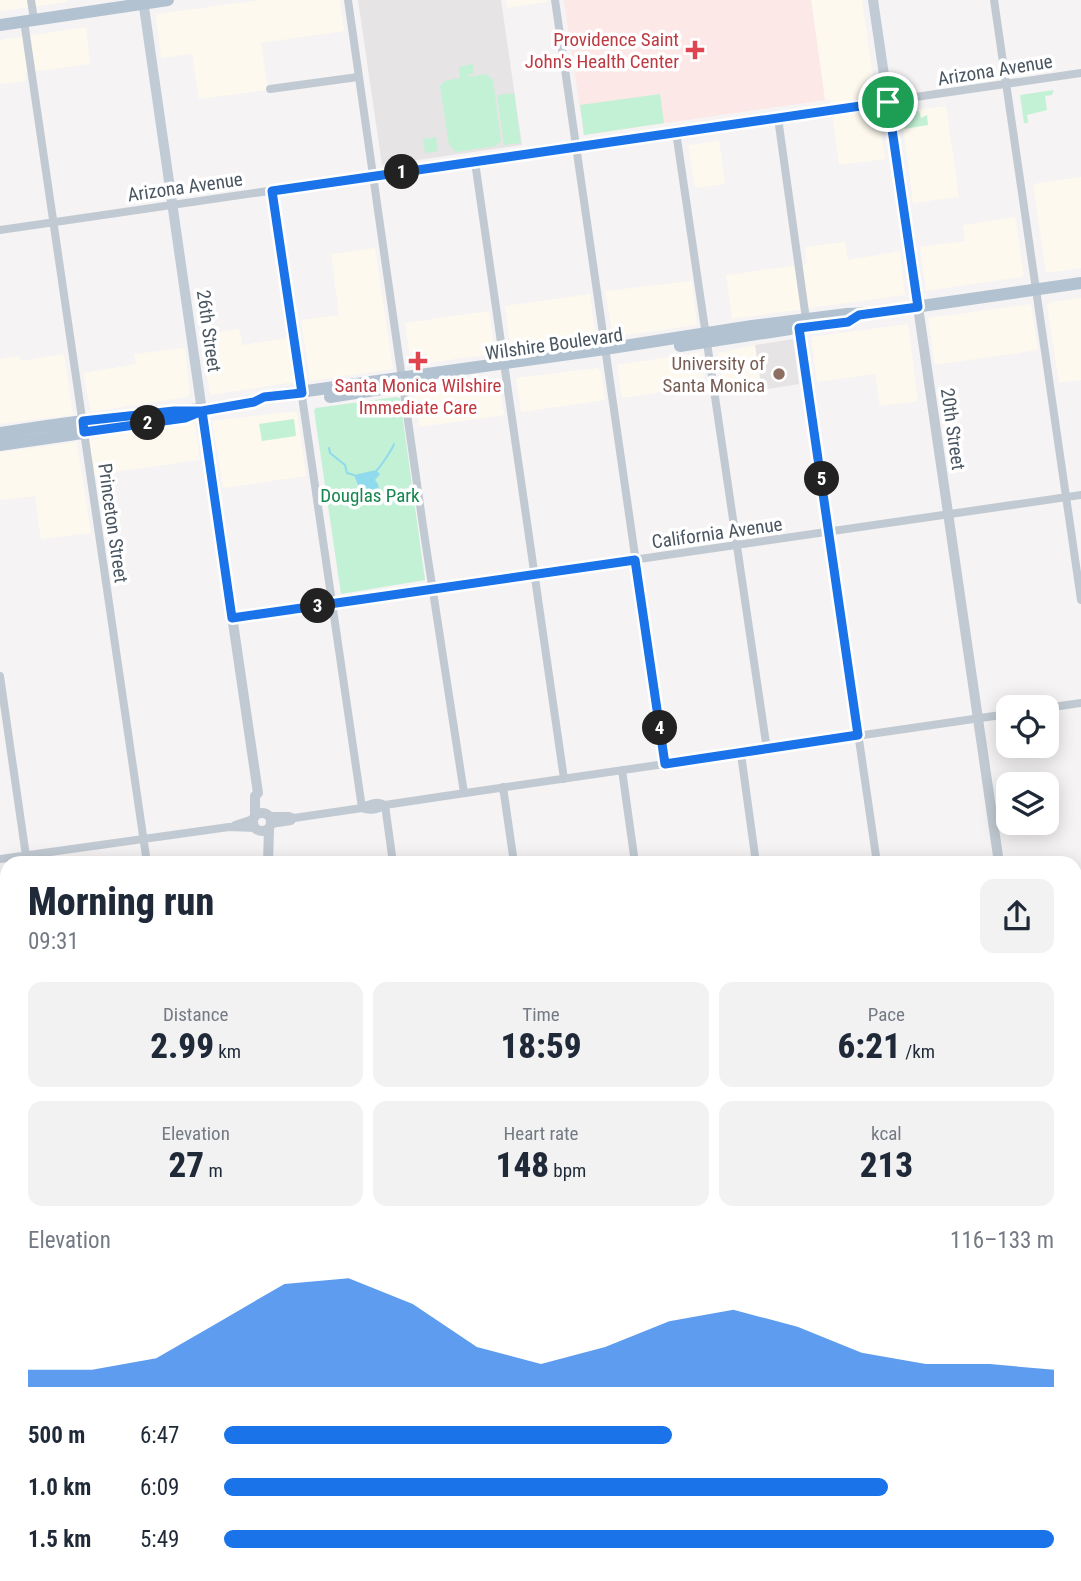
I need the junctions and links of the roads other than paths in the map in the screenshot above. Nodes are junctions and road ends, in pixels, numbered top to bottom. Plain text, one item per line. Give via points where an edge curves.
1 (31, 0) edge
2 (168, 0) edge
3 (348, 0) edge
4 (555, 0) edge
5 (873, 0) edge
6 (994, 0) edge
7 (143, 2) edge
8 (29, 20) junction
9 (0, 25) edge
10 (1081, 73) edge
11 (358, 77) junction
12 (1006, 83) junction
13 (270, 89) dead end
14 (888, 102) junction
15 (778, 118) junction
16 (676, 132) junction
17 (575, 146) junction
18 (475, 162) junction
19 (374, 177) junction
20 (272, 191) junction
21 (173, 205) junction
22 (54, 222) junction
23 (0, 230) edge
24 (1081, 283) edge
25 (1037, 290) junction
26 (918, 307) junction
27 (807, 322) junction
28 (706, 338) junction
29 (605, 353) junction
30 (505, 368) junction
31 (402, 381) junction
32 (302, 397) junction
33 (202, 411) junction
34 (83, 426) junction
35 (0, 433) edge
36 (0, 445) edge
37 (1081, 495) edge
38 (1067, 497) junction
39 (948, 515) junction
40 (829, 533) junction
41 (737, 546) junction
42 (635, 560) junction
43 (534, 575) junction
44 (433, 589) junction
45 (1081, 600) edge
46 (334, 604) junction
47 (232, 618) junction
48 (0, 676) edge
49 (1081, 703) edge
50 (1059, 706) edge
51 (996, 716) edge
52 (977, 718) junction
53 (858, 735) junction
54 (767, 750) junction
55 (741, 754) junction
56 (665, 764) junction
57 (622, 770) junction
58 (564, 779) junction
59 (503, 787) junction
60 (464, 793) junction
61 (385, 805) junction
62 (362, 808) junction
63 (262, 822) junction
64 (143, 839) junction
65 (27, 856) edge
66 (44, 856) edge
67 (146, 856) edge
68 (267, 856) edge
69 (392, 856) edge
70 (513, 856) edge
71 (634, 856) edge
72 (755, 856) edge
73 (876, 856) edge
74 (998, 856) edge

1 - 8 street, Princeton Street
2 - 7 main road
3 - 11 street
4 - 17 street
5 - 14 main road, 20th Street
6 - 12 street
7 - 8 main road
7 - 21 main road, 26th Street
8 - 9 main road
8 - 22 street, Princeton Street
10 - 12 street, Arizona Avenue
11 - 13 street
11 - 19 street
12 - 14 street, Arizona Avenue
12 - 25 street
14 - 15 street, Arizona Avenue
14 - 26 main road, 20th Street
15 - 16 street, Arizona Avenue
15 - 27 street
16 - 17 street, Arizona Avenue
16 - 28 street
17 - 18 street, Arizona Avenue
17 - 29 street
18 - 19 street, Arizona Avenue
18 - 30 street
19 - 20 street, Arizona Avenue
19 - 31 street
20 - 21 street, Arizona Avenue
20 - 32 street
21 - 22 street, Arizona Avenue
21 - 33 main road, 26th Street
22 - 23 street, Arizona Avenue
22 - 34 street, Princeton Street
24 - 25 main road, Wilshire Boulevard
25 - 26 main road, Wilshire Boulevard
25 - 38 street
26 - 27 main road, Wilshire Boulevard
26 - 39 street, 20th Street
27 - 28 main road, Wilshire Boulevard
27 - 40 street
28 - 29 main road, Wilshire Boulevard
28 - 41 street
29 - 30 main road, Wilshire Boulevard
29 - 42 street
30 - 31 main road, Wilshire Boulevard
30 - 43 street
31 - 32 main road, Wilshire Boulevard
31 - 44 street
32 - 33 main road, Wilshire Boulevard via 264,397
32 - 46 street
33 - 34 main road, Wilshire Boulevard via 174,411
33 - 47 street, 26th Street
34 - 35 main road, Wilshire Boulevard
34 - 36 main road, Wilshire Boulevard
34 - 64 street, Princeton Street
37 - 38 street, California Avenue
38 - 39 street, California Avenue
38 - 45 street
39 - 40 street, California Avenue
39 - 52 street, 20th Street
40 - 41 street, California Avenue
40 - 53 street
41 - 42 street, California Avenue
41 - 54 street
42 - 43 street, California Avenue
42 - 56 street
43 - 44 street, California Avenue
43 - 58 street
44 - 46 street, California Avenue
44 - 60 street
46 - 47 street, California Avenue
46 - 62 street
47 - 63 street, 26th Street via 258,793 262,795
48 - 65 street
49 - 50 street
51 - 52 street
52 - 53 street
52 - 74 street, 20th Street
53 - 54 street
53 - 73 street
54 - 55 street
55 - 56 street
55 - 72 street
56 - 57 street
57 - 58 street
57 - 71 street
58 - 59 street
59 - 60 street
59 - 70 street
60 - 61 street
61 - 62 street via 380,802
61 - 69 street
62 - 63 street
63 - 64 street
63 - 68 street, 26th Street
64 - 66 street
64 - 67 street, Princeton Street

